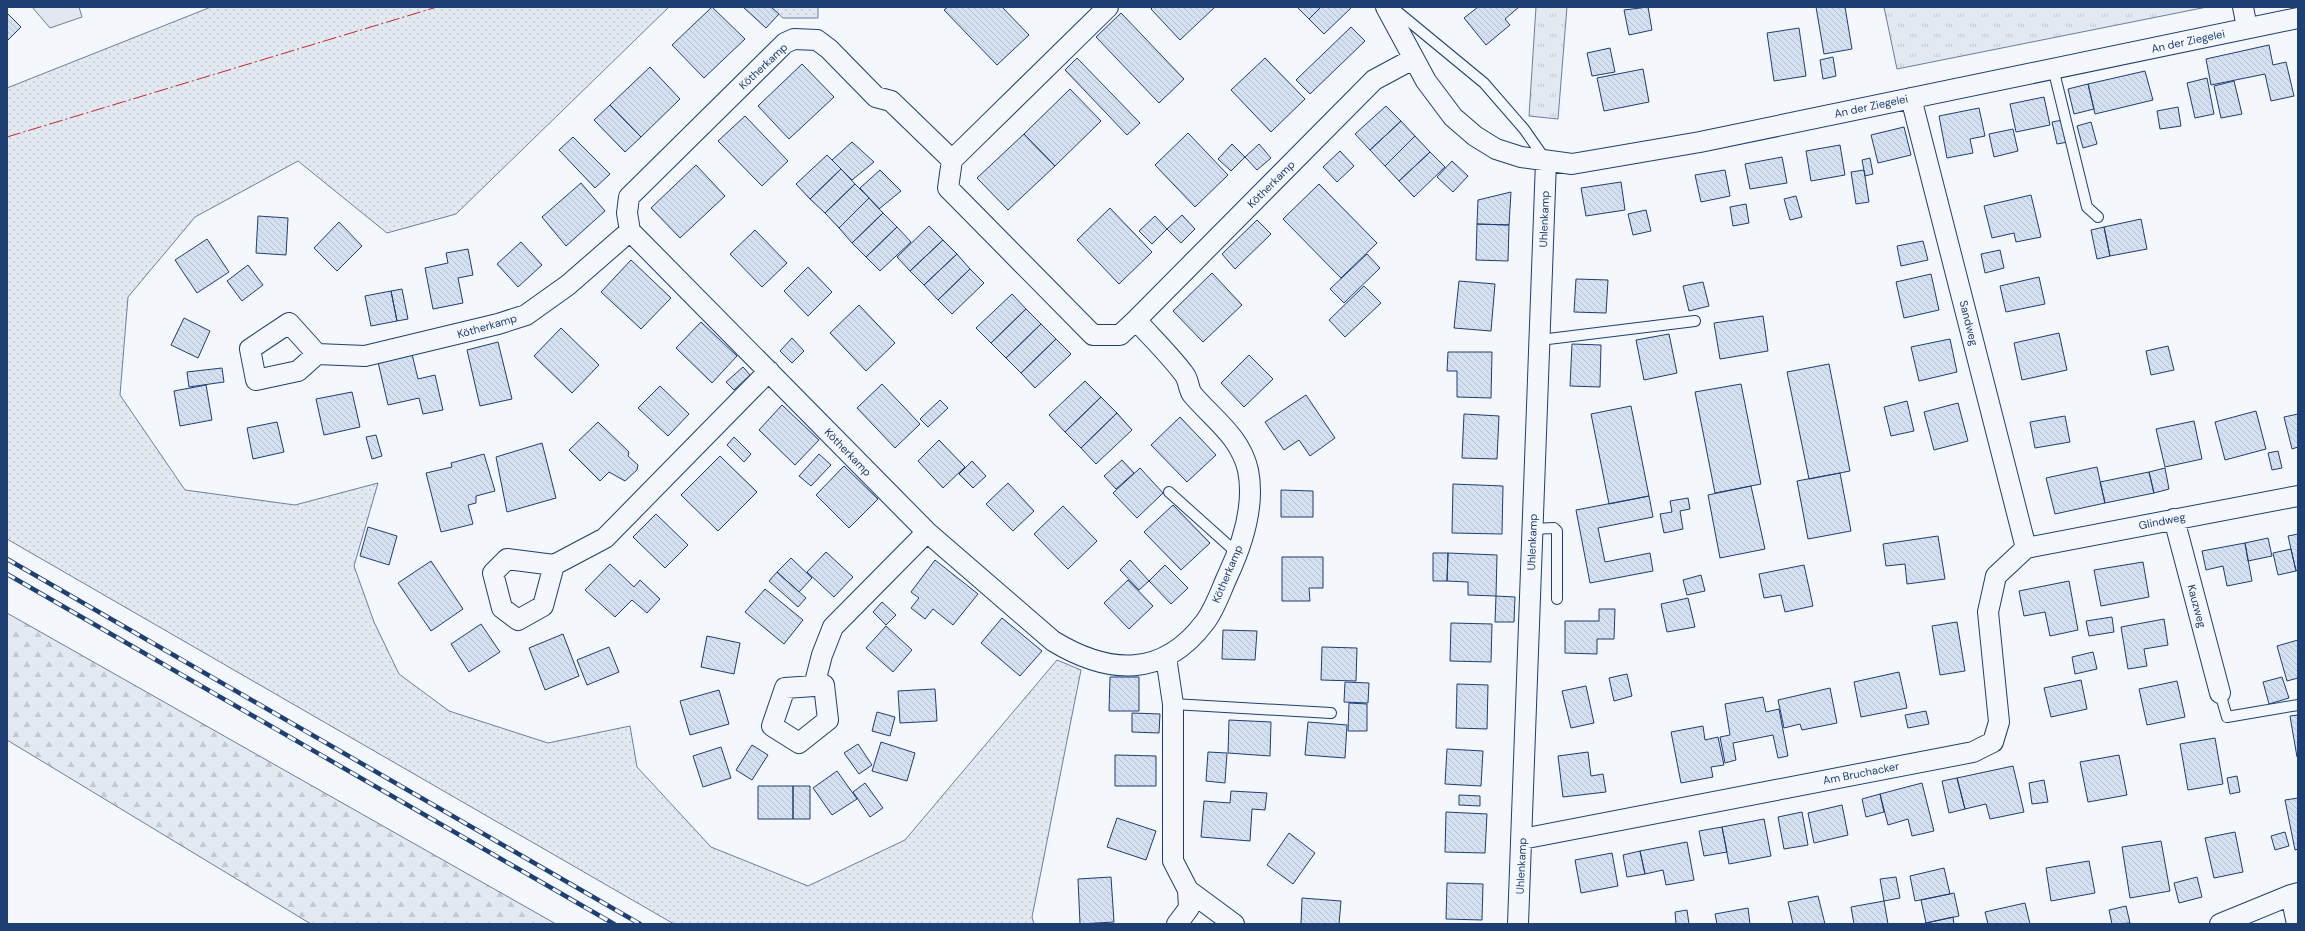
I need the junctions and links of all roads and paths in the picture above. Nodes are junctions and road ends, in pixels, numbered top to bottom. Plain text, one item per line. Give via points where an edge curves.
1 (1108, 7) edge
2 (1386, 7) edge
3 (1391, 7) edge
4 (2243, 7) edge
5 (2298, 18) edge
6 (2247, 28) junction
7 (1413, 59) junction
8 (2053, 68) junction
9 (1911, 98) junction
10 (952, 160) junction
11 (1546, 161) junction
12 (2098, 217) dead end
13 (630, 231) junction
14 (1136, 320) junction
15 (1695, 321) dead end
16 (1540, 340) junction
17 (317, 354) dead end
18 (769, 370) junction
19 (1169, 492) dead end
20 (2298, 496) edge
21 (2174, 519) junction
22 (1532, 529) junction
23 (927, 532) junction
24 (2026, 548) junction
25 (1237, 553) junction
26 (554, 565) dead end
27 (1556, 598) dead end
28 (1166, 657) junction
29 (814, 686) dead end
30 (2220, 693) joint
31 (1173, 704) junction
32 (2298, 705) edge
33 (1331, 713) dead end
34 (1522, 839) junction
35 (1188, 890) junction
36 (2295, 894) edge
37 (1177, 924) edge
38 (1234, 924) edge
39 (1518, 924) edge
40 (2220, 924) edge
41 (2298, 924) edge

1 - 10 street
2 - 7 street, An der Ziegelei
3 - 11 lane via 1484,83 1524,129
4 - 6 street
5 - 6 street, An der Ziegelei
6 - 8 street, An der Ziegelei
7 - 11 street, An der Ziegelei via 1453,117 1475,136 1496,149
7 - 14 street, Kötherkamp via 1374,80
8 - 9 street, An der Ziegelei
8 - 12 lane via 2087,207
9 - 11 street, An der Ziegelei via 1600,160 1572,164
9 - 24 street, Sandweg
10 - 13 street, Kötherkamp via 891,101 876,97 829,49 817,40 794,39 785,43 629,197 627,213
10 - 14 street, Kötherkamp via 948,188 1093,335 1120,335
11 - 16 street, Uhlenkamp
13 - 17 street, Kötherkamp via 568,285 526,315 365,356
13 - 18 street, Kötherkamp
14 - 25 street, Kötherkamp via 1186,375 1191,392 1230,433 1241,449 1248,470 1250,491 1246,522
15 - 16 lane
16 - 22 street, Uhlenkamp
18 - 23 street, Kötherkamp
18 - 26 street via 605,538
19 - 25 lane
20 - 21 street, Glindweg
21 - 24 street, Glindweg
21 - 30 street, Kauzweg
22 - 27 lane via 1554,528 1557,531
22 - 34 street, Uhlenkamp
23 - 28 street, Kötherkamp via 1053,641 1073,653 1126,666 1147,665
23 - 29 street via 832,627
24 - 34 street, Am Bruchacker via 1996,576 1988,612 1999,722 1993,742 1973,752
25 - 28 street, Kötherkamp via 1206,621 1187,641
28 - 31 street
30 - 32 lane via 2227,717
31 - 33 lane
31 - 35 street via 1173,861
34 - 39 street, Uhlenkamp
35 - 37 street via 1189,908
35 - 38 street
36 - 40 street
36 - 41 street

